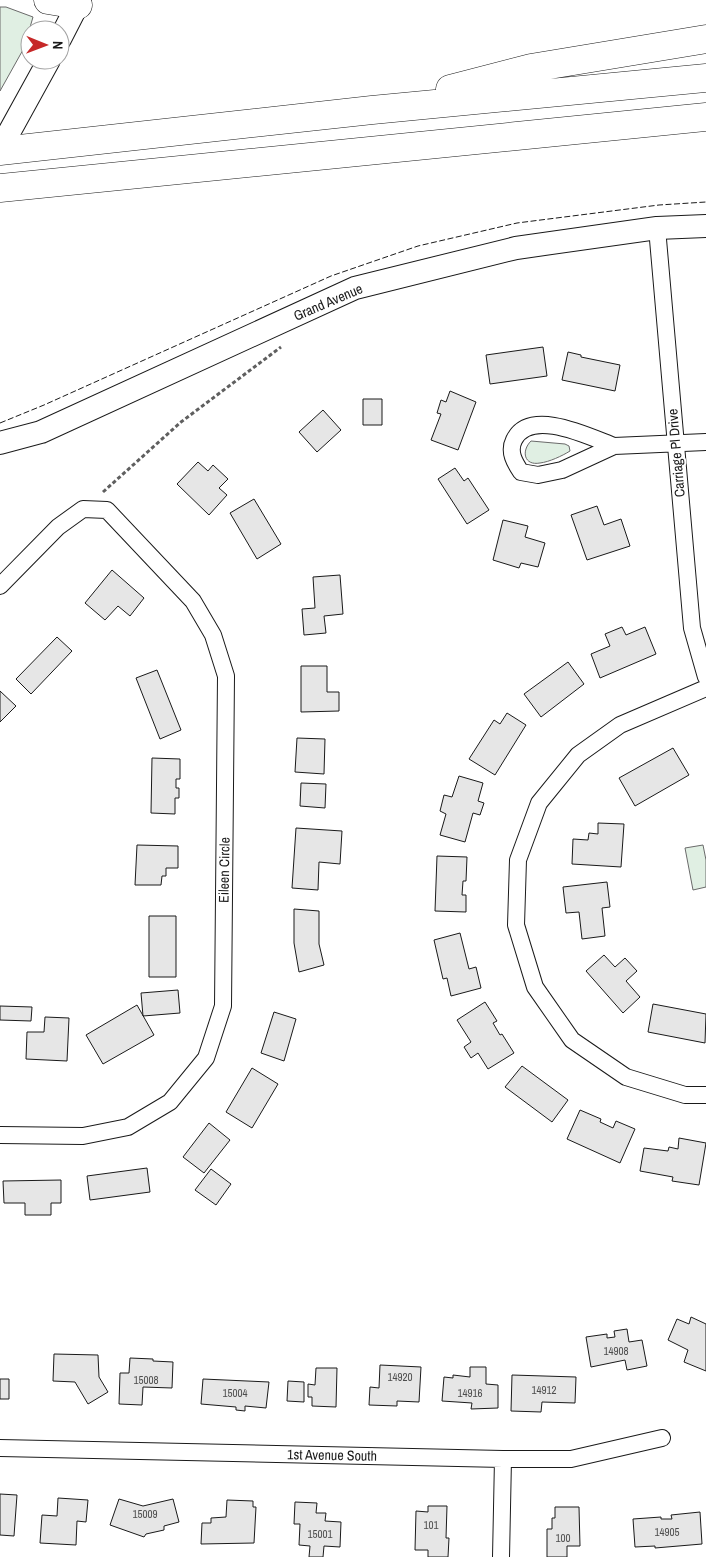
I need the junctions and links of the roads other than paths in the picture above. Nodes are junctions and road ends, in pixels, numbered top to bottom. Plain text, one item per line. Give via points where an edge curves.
1 (48, 0) edge
2 (79, 2) edge
3 (70, 20) edge
4 (706, 39) edge
5 (44, 70) edge
6 (706, 78) edge
7 (372, 110) junction
8 (706, 117) edge
9 (0, 150) edge
10 (0, 188) edge
11 (706, 226) edge
12 (657, 228) junction
13 (706, 442) edge
14 (0, 443) edge
15 (675, 444) junction
16 (614, 446) junction
17 (0, 586) edge
18 (706, 677) edge
19 (706, 688) edge
20 (706, 1095) edge
21 (0, 1134) edge
22 (662, 1438) dead end
23 (0, 1448) edge
24 (503, 1459) junction
25 (501, 1557) edge

1 - 2 highway
2 - 3 street
4 - 7 highway via 531,68
5 - 9 street
6 - 7 highway
7 - 9 highway
8 - 10 highway
11 - 12 street, Grand Avenue
12 - 14 street, Grand Avenue via 516,248 355,288 41,432
12 - 15 street, Carriage Pl Drive
13 - 15 street
15 - 16 street
15 - 18 street, Carriage Pl Drive via 692,628
16 - 16 street via 562,470 538,475 521,472 512,460 513,441 521,431 537,424 563,428
17 - 21 street, Eileen Circle via 58,527 88,509 107,510 193,601 213,635 226,676 223,1006 206,1058 170,1102 128,1126 83,1136
19 - 20 street via 620,725 578,755 539,803 518,860 516,925 535,987 572,1040 626,1077 685,1094
22 - 24 street, 1st Avenue South via 571,1458
23 - 24 street, 1st Avenue South
24 - 25 street

